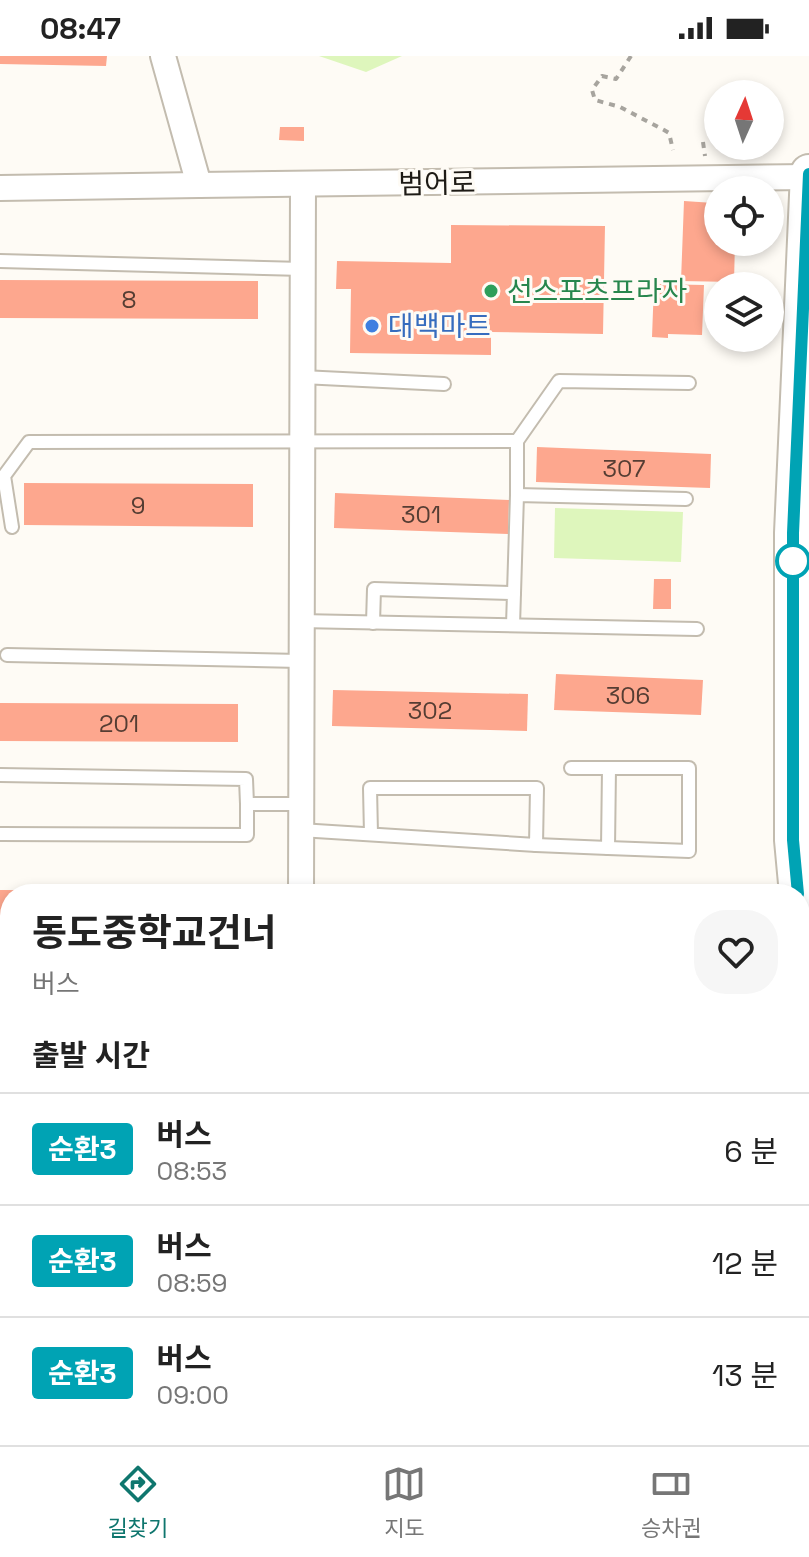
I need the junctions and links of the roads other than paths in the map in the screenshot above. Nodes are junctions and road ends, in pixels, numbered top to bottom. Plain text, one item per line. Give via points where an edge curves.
1 (163, 56) edge
2 (809, 175) edge
3 (199, 185) junction
4 (303, 185) junction
5 (0, 188) edge
6 (807, 243) edge
7 (0, 261) edge
8 (303, 269) junction
9 (302, 377) junction
10 (689, 383) dead end
11 (444, 384) dead end
12 (517, 441) junction
13 (301, 443) junction
14 (517, 495) junction
15 (686, 499) dead end
16 (12, 527) dead end
17 (514, 593) junction
18 (300, 621) junction
19 (373, 623) junction
20 (513, 625) junction
21 (697, 629) dead end
22 (7, 655) dead end
23 (300, 661) junction
24 (571, 768) dead end
25 (609, 768) junction
26 (0, 775) edge
27 (247, 804) junction
28 (300, 804) junction
29 (300, 830) junction
30 (0, 834) edge
31 (371, 834) junction
32 (536, 845) junction
33 (608, 848) junction
34 (301, 884) edge
35 (797, 884) edge

1 - 3 street
2 - 4 street, 범어로
2 - 6 main road
3 - 4 street, 범어로
3 - 5 street, 범어로
4 - 8 street
6 - 35 main road via 793,533
7 - 8 lane
8 - 9 street
9 - 11 lane
9 - 13 street
10 - 12 lane via 559,381
12 - 13 lane
12 - 14 lane
13 - 16 lane via 29,442 4,476
13 - 18 street
14 - 15 lane
14 - 17 lane
17 - 19 lane via 374,589
17 - 20 lane
18 - 19 lane
18 - 23 street
19 - 20 lane
20 - 21 lane
22 - 23 lane
23 - 28 street
24 - 25 lane
25 - 33 lane
25 - 33 lane via 689,768 689,851
26 - 27 lane via 246,779
27 - 28 lane
27 - 30 lane via 247,835
28 - 29 street
29 - 31 lane
29 - 34 street
31 - 32 lane
31 - 32 lane via 370,788 537,788
32 - 33 lane

